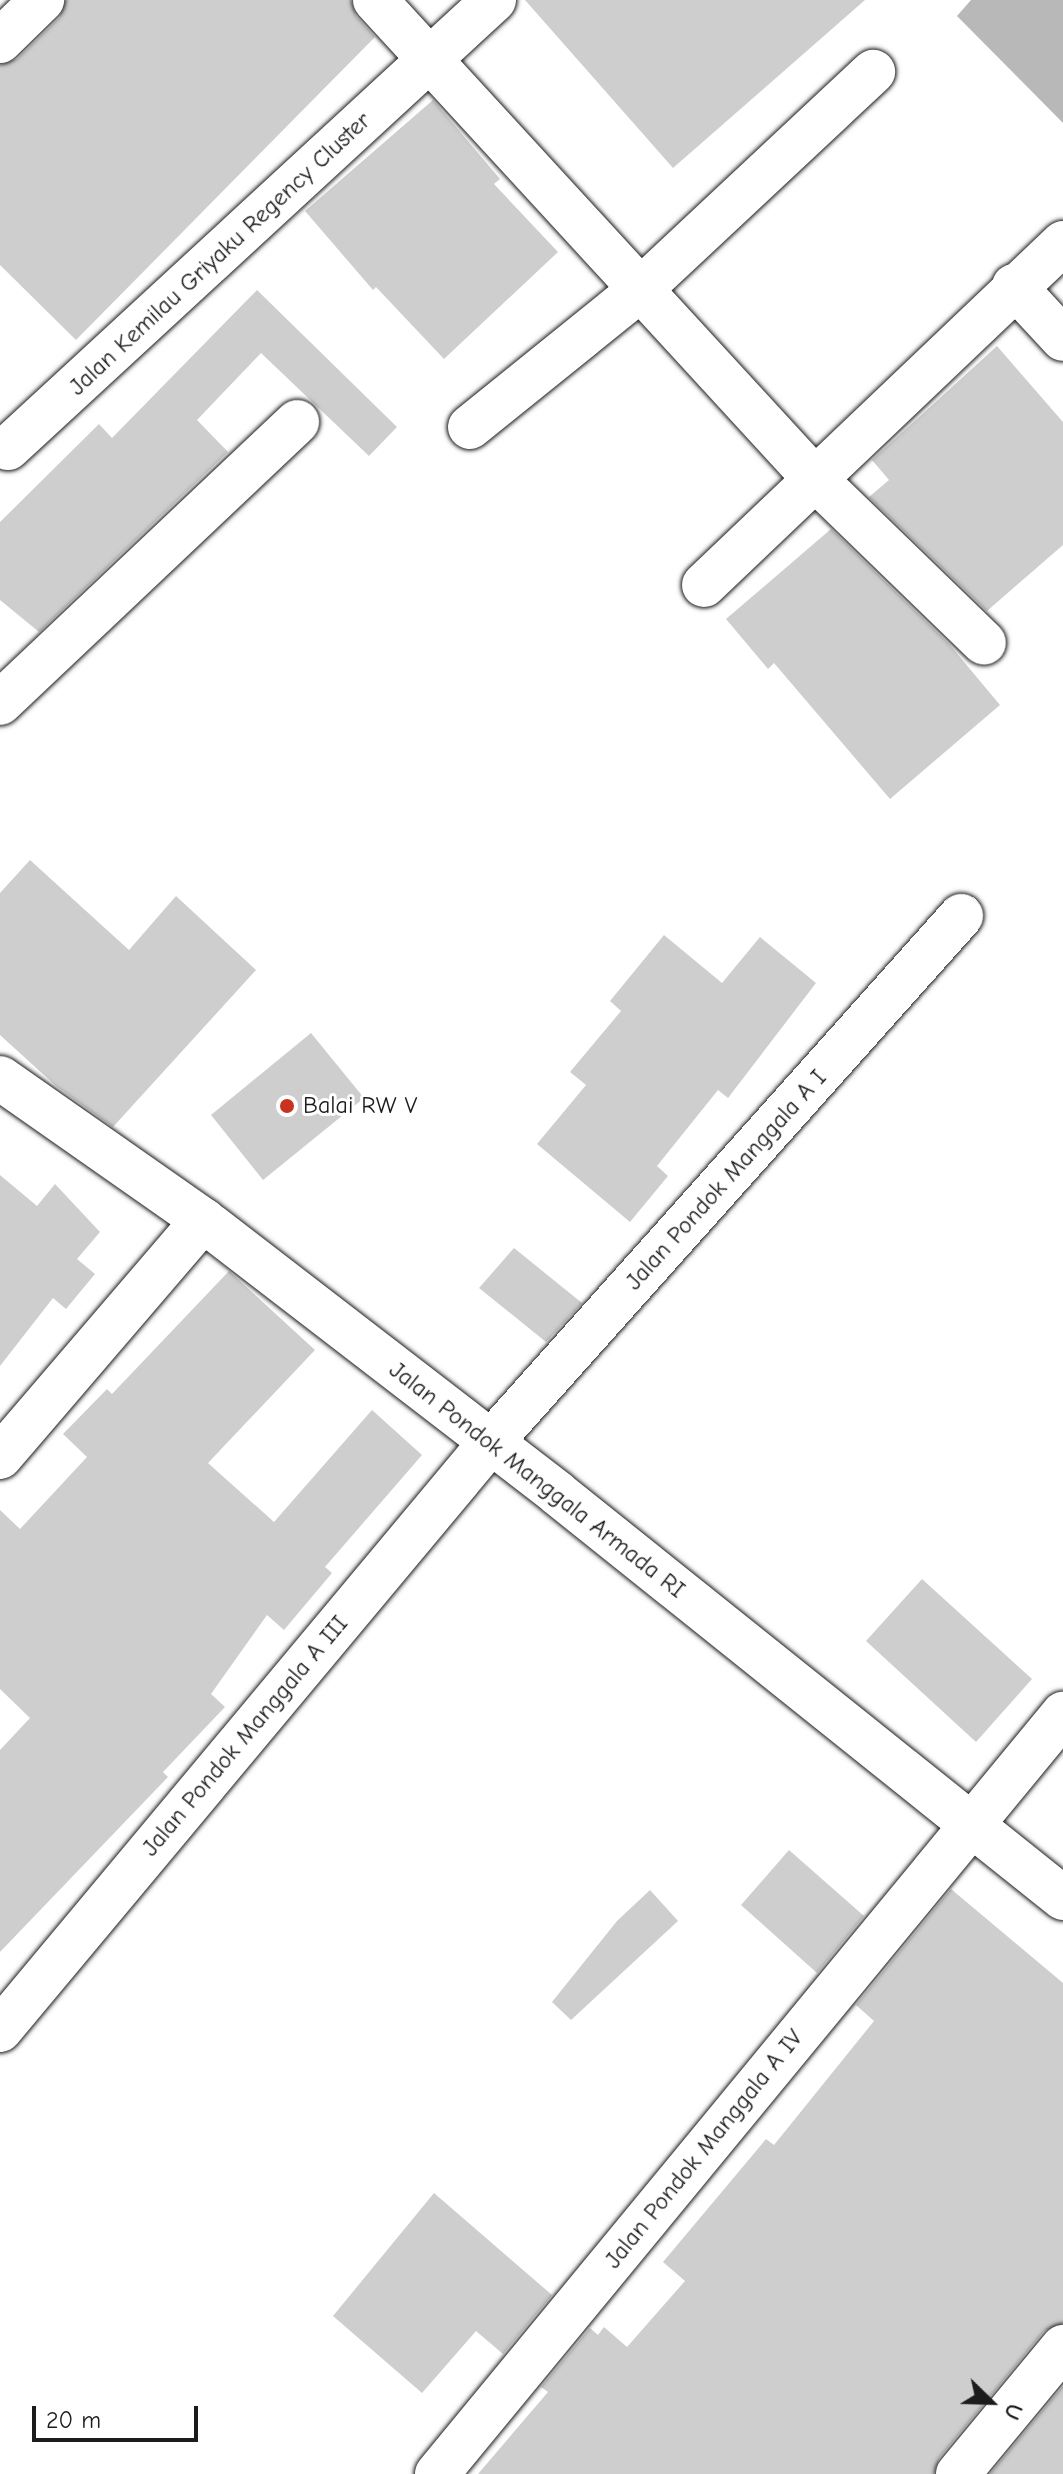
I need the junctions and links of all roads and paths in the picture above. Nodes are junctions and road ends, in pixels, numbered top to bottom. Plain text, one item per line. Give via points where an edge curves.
1 (42, 0) edge
2 (375, 0) edge
3 (494, 0) edge
4 (0, 41) edge
5 (432, 60) junction
6 (873, 72) dead end
7 (1063, 243) edge
8 (1014, 286) junction
9 (641, 289) junction
10 (1063, 339) edge
11 (297, 422) dead end
12 (470, 427) dead end
13 (8, 448) dead end
14 (813, 477) junction
15 (704, 585) dead end
16 (984, 643) dead end
17 (0, 703) edge
18 (961, 916) dead end
19 (0, 1078) edge
20 (203, 1220) junction
21 (490, 1443) junction
22 (0, 1457) edge
23 (1063, 1714) edge
24 (970, 1823) junction
25 (1063, 1898) edge
26 (0, 2030) edge
27 (1063, 2347) edge
28 (437, 2474) edge
29 (958, 2474) edge

1 - 4 street
2 - 5 street
3 - 5 street, Jalan Kemilau Griyaku Regency Cluster
5 - 9 street
5 - 13 street, Jalan Kemilau Griyaku Regency Cluster
6 - 9 street
7 - 8 street
8 - 10 street
8 - 14 street
9 - 12 street
9 - 14 street
11 - 17 street
14 - 15 street
14 - 16 street
18 - 21 street, Jalan Pondok Manggala A I
19 - 20 street, Jalan Pondok Manggala Armada RI
20 - 21 street, Jalan Pondok Manggala Armada RI
20 - 22 street
21 - 24 street, Jalan Pondok Manggala Armada RI
21 - 26 street, Jalan Pondok Manggala A III
23 - 24 street, Jalan Pondok Manggala A IV
24 - 25 street, Jalan Pondok Manggala Armada RI
24 - 28 street, Jalan Pondok Manggala A IV
27 - 29 street

